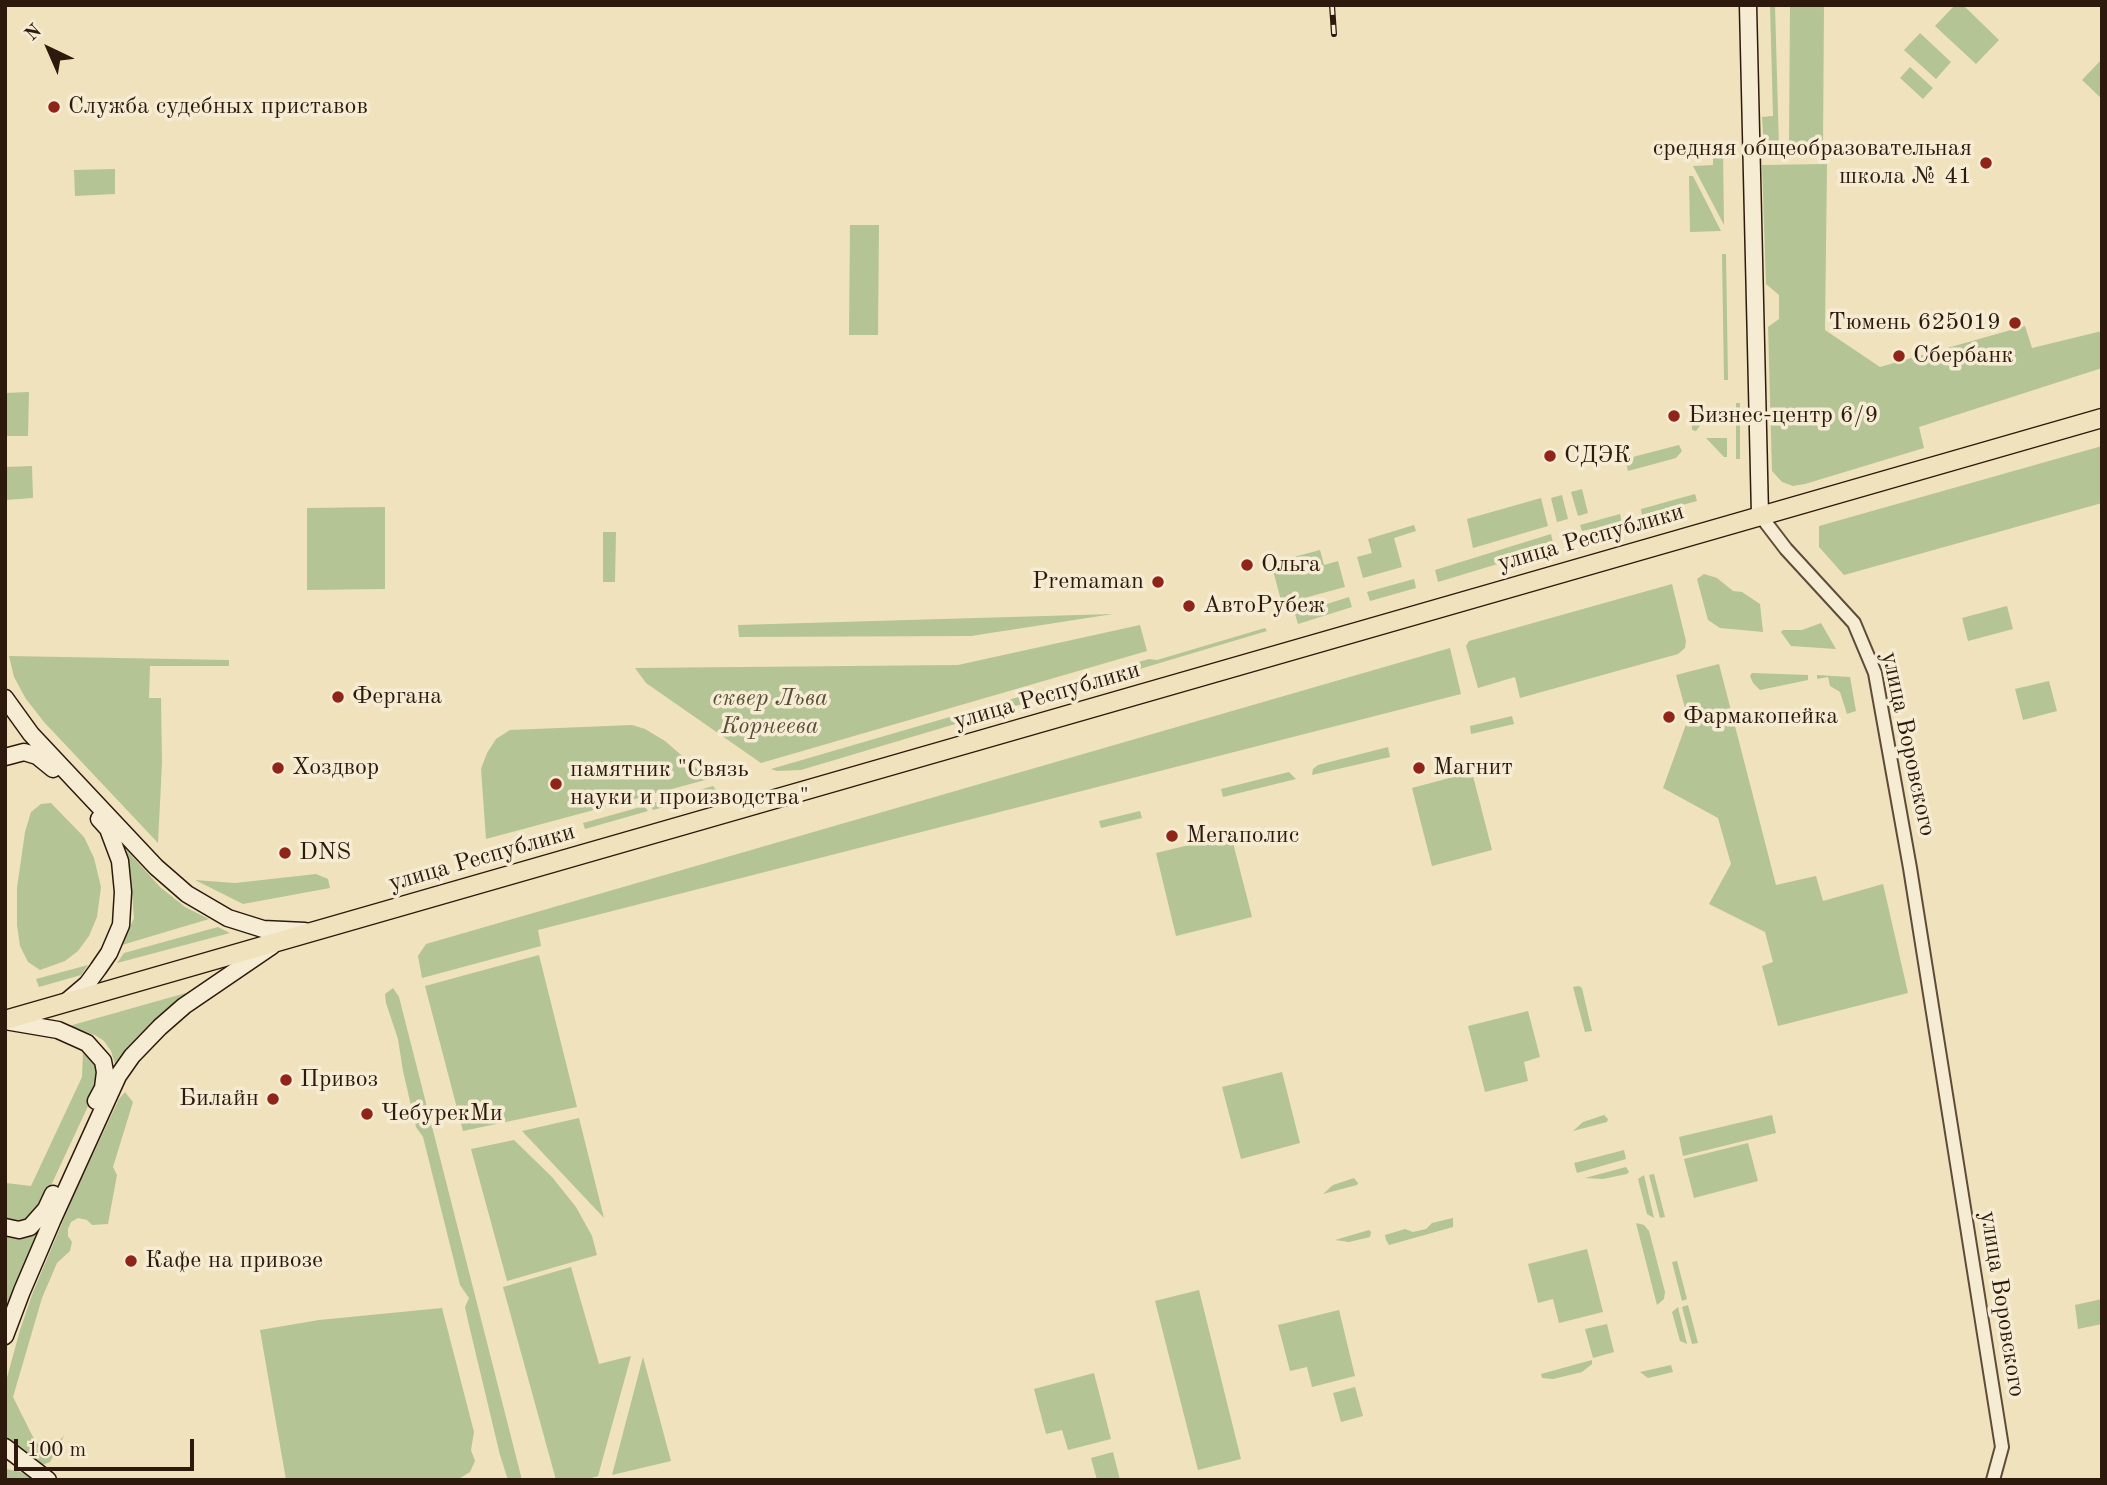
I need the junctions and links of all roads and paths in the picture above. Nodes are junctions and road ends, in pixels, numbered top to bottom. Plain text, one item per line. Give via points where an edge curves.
1 (1748, 5) edge
2 (2102, 418) edge
3 (1760, 515) junction
4 (5, 698) edge
5 (5, 757) edge
6 (314, 932) junction
7 (275, 944) junction
8 (68, 1001) junction
9 (5, 1021) edge
10 (5, 1227) edge
11 (5, 1336) edge
12 (9, 1453) edge
13 (48, 1480) edge
14 (1993, 1480) edge

1 - 3 main road
2 - 3 main road, улица Республики
3 - 6 main road, улица Республики
3 - 14 street, улица Воровского via 1854,623 1875,673 2002,1447
4 - 6 main road via 31,734 187,894 228,918 263,929
5 - 8 main road via 24,752 50,766 108,829 120,861 121,925 98,969
6 - 7 main road, улица Республики
7 - 8 main road, улица Республики
7 - 11 main road via 184,1006 126,1064 52,1221
8 - 9 main road, улица Республики
9 - 10 main road via 58,1030 87,1043 103,1061 105,1072 103,1088 46,1209 30,1227
12 - 13 main road

